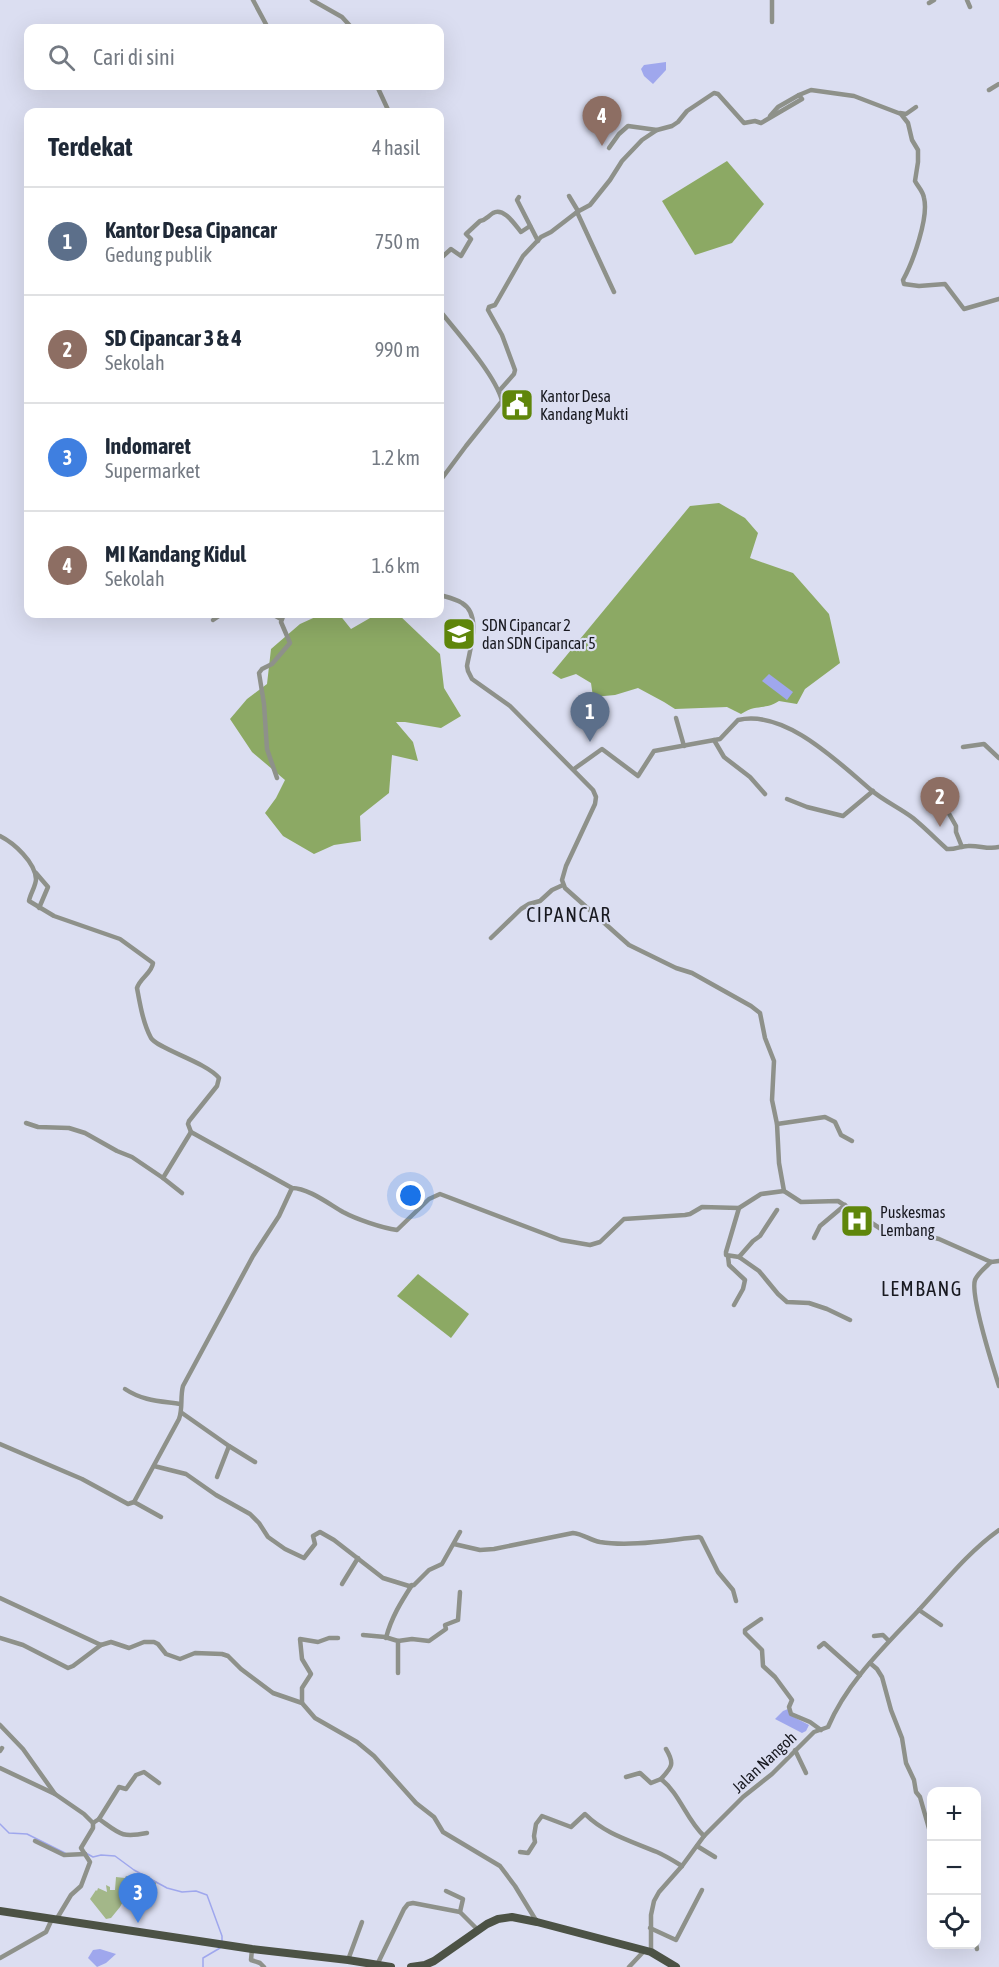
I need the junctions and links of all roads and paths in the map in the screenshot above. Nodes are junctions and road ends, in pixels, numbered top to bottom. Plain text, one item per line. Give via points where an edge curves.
1 (253, 0) edge
2 (312, 0) edge
3 (772, 0) edge
4 (967, 0) edge
5 (970, 7) dead end
6 (772, 22) dead end
7 (266, 24) edge
8 (348, 24) edge
9 (999, 84) edge
10 (379, 90) edge
11 (988, 90) dead end
12 (916, 107) dead end
13 (387, 108) edge
14 (897, 112) junction
15 (657, 130) junction
16 (609, 148) dead end
17 (569, 196) dead end
18 (519, 197) dead end
19 (578, 212) junction
20 (530, 226) junction
21 (538, 241) junction
22 (444, 256) edge
23 (614, 292) dead end
24 (999, 299) edge
25 (444, 316) edge
26 (499, 391) junction
27 (444, 475) edge
28 (444, 596) edge
29 (216, 618) edge
30 (281, 619) edge
31 (213, 620) dead end
32 (676, 718) dead end
33 (714, 740) junction
34 (684, 746) junction
35 (963, 747) dead end
36 (999, 758) edge
37 (574, 769) junction
38 (276, 778) dead end
39 (873, 792) junction
40 (765, 794) dead end
41 (787, 799) dead end
42 (943, 803) dead end
43 (0, 836) edge
44 (962, 847) junction
45 (999, 848) edge
46 (34, 872) junction
47 (563, 885) junction
48 (39, 908) junction
49 (491, 938) dead end
50 (26, 1123) dead end
51 (777, 1124) junction
52 (191, 1132) junction
53 (852, 1141) dead end
54 (163, 1178) junction
55 (292, 1188) junction
56 (784, 1191) junction
57 (182, 1193) dead end
58 (845, 1205) junction
59 (739, 1208) junction
60 (777, 1210) dead end
61 (814, 1238) dead end
62 (728, 1256) junction
63 (739, 1257) junction
64 (999, 1261) edge
65 (991, 1262) junction
66 (734, 1305) dead end
67 (850, 1320) dead end
68 (999, 1386) edge
69 (125, 1389) dead end
70 (180, 1404) junction
71 (182, 1413) junction
72 (0, 1444) edge
73 (230, 1446) junction
74 (255, 1462) dead end
75 (154, 1466) junction
76 (217, 1477) dead end
77 (134, 1502) junction
78 (161, 1517) dead end
79 (999, 1530) edge
80 (460, 1532) dead end
81 (454, 1544) junction
82 (358, 1558) junction
83 (342, 1584) dead end
84 (412, 1586) junction
85 (460, 1592) dead end
86 (0, 1598) edge
87 (736, 1601) dead end
88 (919, 1610) junction
89 (761, 1619) dead end
90 (941, 1625) dead end
91 (363, 1635) dead end
92 (874, 1636) dead end
93 (0, 1638) edge
94 (338, 1638) dead end
95 (386, 1638) junction
96 (398, 1641) junction
97 (889, 1641) junction
98 (101, 1645) junction
99 (819, 1647) dead end
100 (870, 1663) junction
101 (398, 1673) dead end
102 (860, 1675) junction
103 (302, 1703) junction
104 (0, 1725) edge
105 (821, 1730) junction
106 (666, 1749) dead end
107 (795, 1750) junction
108 (0, 1768) edge
109 (806, 1773) dead end
110 (626, 1777) dead end
111 (660, 1779) junction
112 (159, 1783) dead end
113 (55, 1794) junction
114 (99, 1819) junction
115 (927, 1822) edge
116 (93, 1823) junction
117 (147, 1833) dead end
118 (704, 1836) junction
119 (34, 1841) dead end
120 (697, 1846) junction
121 (83, 1852) junction
122 (520, 1852) dead end
123 (715, 1857) dead end
124 (682, 1866) junction
125 (702, 1890) dead end
126 (446, 1891) dead end
127 (0, 1911) edge
128 (460, 1912) junction
129 (54, 1919) junction
130 (362, 1922) dead end
131 (537, 1922) junction
132 (650, 1928) junction
133 (478, 1930) junction
134 (252, 1949) junction
135 (648, 1951) junction
136 (0, 1958) edge
137 (348, 1960) junction
138 (672, 1964) edge
139 (256, 1965) edge
140 (364, 1965) edge
141 (376, 1965) junction
142 (264, 1967) edge
143 (391, 1967) edge
144 (411, 1967) edge
145 (629, 1967) edge

1 - 7 street
2 - 8 street
3 - 6 street
4 - 5 street
9 - 11 street
10 - 13 street
12 - 14 street via 906,114
14 - 15 street via 854,96 811,90 761,123 744,123 714,93 672,126
14 - 24 street via 908,123 918,150 915,182 924,198 925,211 918,244 903,282 919,286 945,284 964,309
15 - 16 street via 628,126
15 - 19 street via 626,155 594,201
17 - 19 street
18 - 20 street
19 - 21 street
19 - 23 street
20 - 21 street
20 - 22 street via 521,232 506,215 494,212 466,234 471,239 461,256 451,249
21 - 26 street via 523,256 495,305 488,310 515,369
25 - 26 street
26 - 27 street via 501,405
28 - 37 street via 464,603 471,615 474,627 467,666 472,679 510,706
29 - 31 street
30 - 38 street via 290,643 259,673 267,749
32 - 34 street
33 - 34 street
33 - 39 street via 725,736 738,720 757,718 792,730 816,744
33 - 40 street via 724,757
34 - 37 street via 654,751 638,776 602,749
35 - 36 street via 984,744
37 - 47 street via 596,797 566,866
39 - 41 street via 843,816
39 - 44 street via 914,819 947,849
42 - 44 street
43 - 46 street via 27,860
44 - 45 street
46 - 48 street via 36,882 28,900
46 - 48 street via 48,887
47 - 49 street via 521,909
47 - 51 street via 629,945 692,974 760,1014 774,1061 772,1100
48 - 52 street via 120,939 153,963 137,988 150,1037 219,1078 189,1121
50 - 54 street via 86,1133
51 - 53 street via 825,1117
51 - 56 street via 778,1163
52 - 54 street
52 - 55 street
54 - 57 street
55 - 59 street via 391,1229 399,1229 429,1199 440,1194 561,1240 590,1245 600,1242 624,1219 685,1215 702,1207
55 - 70 street via 183,1386
56 - 58 street via 801,1202 835,1200
56 - 59 street via 761,1194
58 - 61 street via 820,1226
58 - 65 street via 884,1231 939,1239
59 - 62 street
60 - 63 street via 760,1236
62 - 63 street
62 - 66 street via 729,1265 744,1280
63 - 67 street via 759,1271 787,1302 809,1303
64 - 65 street
65 - 68 street via 975,1280 974,1290
69 - 70 street via 154,1401
70 - 71 street
71 - 73 street
71 - 75 street
72 - 77 street via 82,1479 128,1504
73 - 74 street
73 - 76 street
75 - 77 street
75 - 82 street via 186,1474 250,1514 268,1537 296,1555 304,1558 315,1544 313,1536 320,1533
77 - 78 street
79 - 88 street, Jalan Nangoh
80 - 81 street
81 - 84 street via 442,1564
81 - 87 street via 494,1549 573,1533 597,1542 620,1544 699,1537 718,1572 732,1588
82 - 83 street
82 - 84 street via 383,1578
84 - 95 street via 398,1607
85 - 96 street via 458,1620 445,1625 446,1629 429,1641
86 - 98 street
88 - 90 street
88 - 97 street, Jalan Nangoh
89 - 105 street via 745,1633 761,1648 763,1666 792,1700 791,1714
91 - 95 street
92 - 97 street via 883,1635
93 - 98 street via 68,1668
94 - 103 street via 318,1642 300,1639 302,1659 311,1674 302,1688
95 - 96 street
96 - 101 street
97 - 100 street, Jalan Nangoh
98 - 103 street via 111,1642 129,1648 153,1642 166,1654 180,1659 195,1653 222,1654 273,1693
99 - 102 street via 824,1643
100 - 102 street, Jalan Nangoh
100 - 115 street via 882,1677
102 - 105 street, Jalan Nangoh via 828,1727
103 - 131 street via 315,1718 374,1756 416,1803 435,1817 443,1832 500,1866
104 - 113 street via 24,1749
105 - 107 street, Jalan Nangoh
106 - 111 street via 673,1761
107 - 109 street
107 - 118 street, Jalan Nangoh
108 - 113 street
110 - 111 street via 640,1773 651,1783
111 - 118 street via 670,1787
112 - 114 street via 144,1772 136,1775 126,1789 119,1787
113 - 116 street
114 - 116 street
114 - 117 street via 126,1836
116 - 121 street
118 - 120 street, Jalan Nangoh
119 - 121 street via 64,1855
120 - 123 street
120 - 124 street, Jalan Nangoh
121 - 129 street via 90,1862 81,1886
122 - 124 street via 528,1853 534,1845 541,1816 571,1827 585,1814 628,1842
124 - 132 street, Jalan Nangoh via 655,1898
125 - 132 street via 676,1940
126 - 128 street via 463,1899
127 - 129 main road
128 - 133 street
128 - 141 street via 408,1904
129 - 134 main road
129 - 136 street via 46,1932
130 - 137 street
131 - 133 main road via 506,1917
131 - 135 main road
132 - 135 street, Jalan Nangoh
133 - 144 main road via 434,1961
134 - 137 main road
134 - 139 street via 250,1960
135 - 138 main road
135 - 145 street
137 - 140 main road
139 - 142 street via 262,1963
140 - 141 main road
141 - 143 main road

